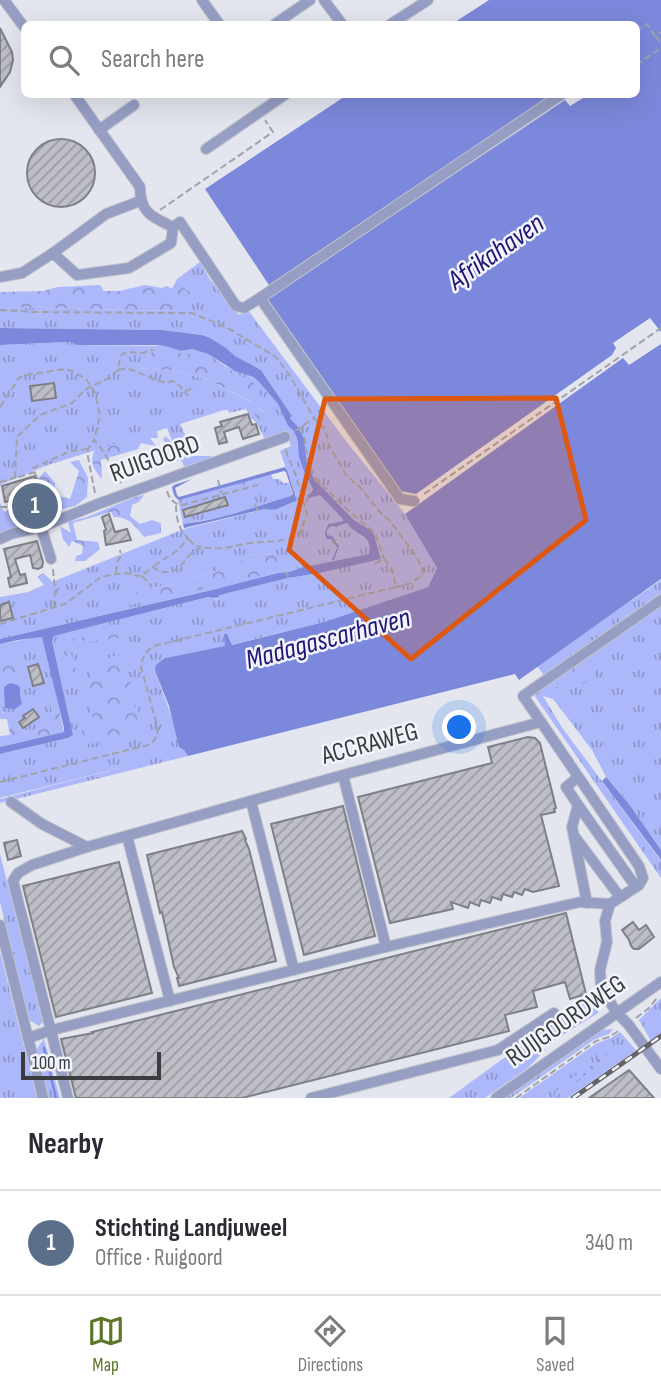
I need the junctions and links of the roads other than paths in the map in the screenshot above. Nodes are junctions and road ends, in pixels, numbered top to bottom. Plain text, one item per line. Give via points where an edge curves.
1 (5, 0) edge
2 (202, 0) edge
3 (310, 0) edge
4 (324, 0) edge
5 (428, 0) edge
6 (217, 21) edge
7 (279, 21) edge
8 (340, 21) edge
9 (396, 21) edge
10 (21, 23) edge
11 (77, 98) edge
12 (272, 98) edge
13 (556, 98) edge
14 (134, 104) dead end
15 (99, 130) junction
16 (206, 149) dead end
17 (140, 201) junction
18 (173, 227) junction
19 (53, 253) junction
20 (0, 277) edge
21 (260, 298) junction
22 (285, 437) road end
23 (414, 501) road end
24 (36, 528) junction
25 (0, 539) edge
26 (51, 559) road end
27 (661, 600) edge
28 (541, 722) junction
29 (343, 775) junction
30 (578, 777) junction
31 (251, 801) junction
32 (11, 802) dead end
33 (578, 805) junction
34 (573, 835) junction
35 (127, 836) junction
36 (88, 847) junction
37 (636, 887) junction
38 (620, 897) junction
39 (587, 903) junction
40 (610, 904) junction
41 (0, 925) edge
42 (386, 947) junction
43 (294, 970) junction
44 (661, 982) edge
45 (170, 1001) junction
46 (554, 1013) dead end
47 (617, 1013) junction
48 (52, 1030) junction
49 (28, 1038) junction
50 (661, 1069) edge
51 (336, 1095) edge
52 (44, 1098) edge
53 (68, 1098) edge
54 (311, 1098) edge
55 (496, 1098) edge

1 - 10 street
2 - 6 street
3 - 7 street
4 - 8 street
5 - 9 street
11 - 15 street
12 - 16 street
13 - 21 street
14 - 15 street
15 - 17 street via 140,187
17 - 18 street via 150,216
17 - 19 street via 106,214
18 - 19 street via 171,243 129,268 77,275
18 - 21 street via 180,222 236,306 244,309
19 - 20 street via 22,272
21 - 23 street via 400,499
22 - 24 street, RUIGOORD
24 - 25 street, RUIGOORD
24 - 26 street
27 - 28 street via 523,696
28 - 29 street, ACCRAWEG
28 - 30 street
29 - 31 street, ACCRAWEG
29 - 42 street
30 - 33 street via 566,787
30 - 37 street via 639,866 643,878
31 - 35 street, ACCRAWEG
31 - 43 street
32 - 36 street
33 - 34 street
33 - 37 street
34 - 38 street
34 - 39 street
35 - 36 street, ACCRAWEG
35 - 45 street
36 - 48 street, ACCRAWEG via 32,865 13,881
37 - 38 street
38 - 40 street
39 - 40 street
39 - 42 street
40 - 47 street via 601,988
41 - 49 street
42 - 43 street
43 - 45 street
44 - 47 street, RUIJGOORDWEG
45 - 48 street
46 - 51 street via 498,1050
47 - 50 street
47 - 55 street, RUIJGOORDWEG
48 - 49 street
48 - 53 street
49 - 52 street
51 - 54 street

